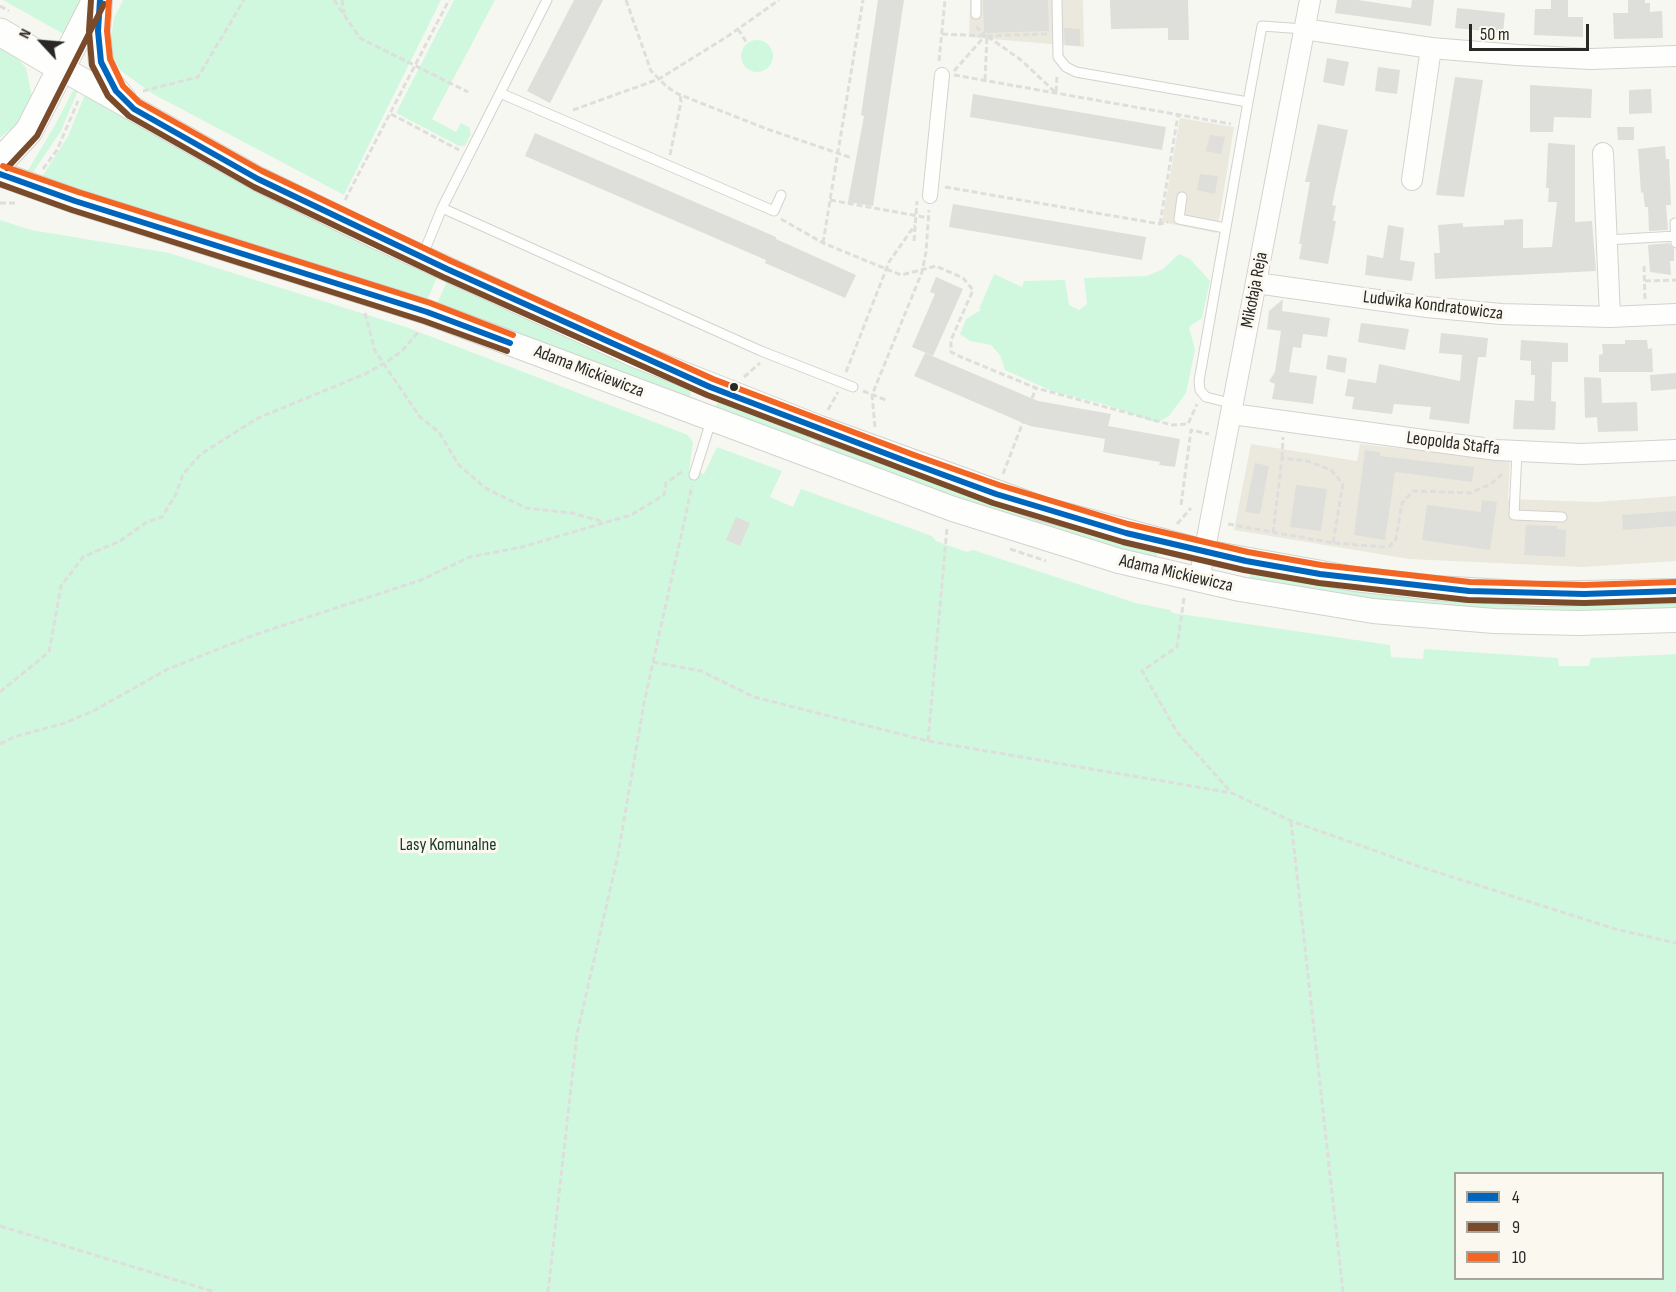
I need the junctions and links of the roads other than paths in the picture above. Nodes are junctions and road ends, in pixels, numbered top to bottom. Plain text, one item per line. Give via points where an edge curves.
1 (98, 0) edge
2 (547, 0) edge
3 (976, 0) edge
4 (1057, 0) edge
5 (1310, 0) edge
6 (976, 14) dead end
7 (1304, 29) junction
8 (0, 32) edge
9 (1431, 48) junction
10 (1676, 56) edge
11 (62, 68) junction
12 (942, 75) road end
13 (500, 93) junction
14 (138, 100) junction
15 (1248, 102) junction
16 (1603, 153) dead end
17 (0, 162) edge
18 (0, 174) edge
19 (1412, 180) dead end
20 (931, 190) road end
21 (781, 195) dead end
22 (1182, 198) dead end
23 (442, 208) junction
24 (1675, 223) edge
25 (1225, 228) junction
26 (1676, 236) edge
27 (1606, 240) junction
28 (1676, 243) edge
29 (422, 258) junction
30 (1256, 283) junction
31 (1676, 314) edge
32 (1610, 317) junction
33 (710, 387) junction
34 (853, 387) road end
35 (1233, 409) junction
36 (705, 416) junction
37 (1676, 450) edge
38 (1514, 451) junction
39 (694, 475) road end
40 (1562, 517) dead end
41 (1205, 552) junction
42 (1192, 589) junction
43 (1676, 591) edge
44 (1676, 620) edge

1 - 11 main road
1 - 14 street via 101,62 116,91
2 - 13 lane
3 - 6 lane
4 - 15 lane via 1058,57 1076,72
5 - 7 street, Mikołaja Reja
7 - 9 street
7 - 15 lane via 1262,26
7 - 30 street, Mikołaja Reja
8 - 11 main road
9 - 10 street via 1591,59
9 - 19 street
11 - 14 street, Adama Mickiewicza via 85,81
11 - 17 main road via 29,131
12 - 20 street
13 - 21 lane via 774,211
13 - 23 lane
14 - 29 street, Adama Mickiewicza via 258,179
15 - 25 lane
16 - 27 street
18 - 36 street, Adama Mickiewicza via 25,195 427,312
22 - 25 lane via 1179,219
23 - 29 lane
23 - 34 lane
24 - 26 lane
25 - 35 lane via 1199,381 1202,394
26 - 27 lane
26 - 28 lane
27 - 32 street
29 - 33 street, Adama Mickiewicza
30 - 32 street, Ludwika Kondratowicza via 1455,310
30 - 35 street, Mikołaja Reja
31 - 32 street, Ludwika Kondratowicza
33 - 36 street
33 - 41 street, Adama Mickiewicza via 1006,497 1096,525
35 - 38 street, Leopolda Staffa
35 - 41 street, Mikołaja Reja
36 - 39 lane
36 - 42 street, Adama Mickiewicza via 1005,527 1119,561
37 - 38 street, Leopolda Staffa via 1581,454
38 - 40 lane via 1514,515
41 - 42 street, Mikołaja Reja
41 - 43 street, Adama Mickiewicza via 1320,574 1436,588 1561,594
42 - 44 street, Adama Mickiewicza via 1424,616 1567,623

